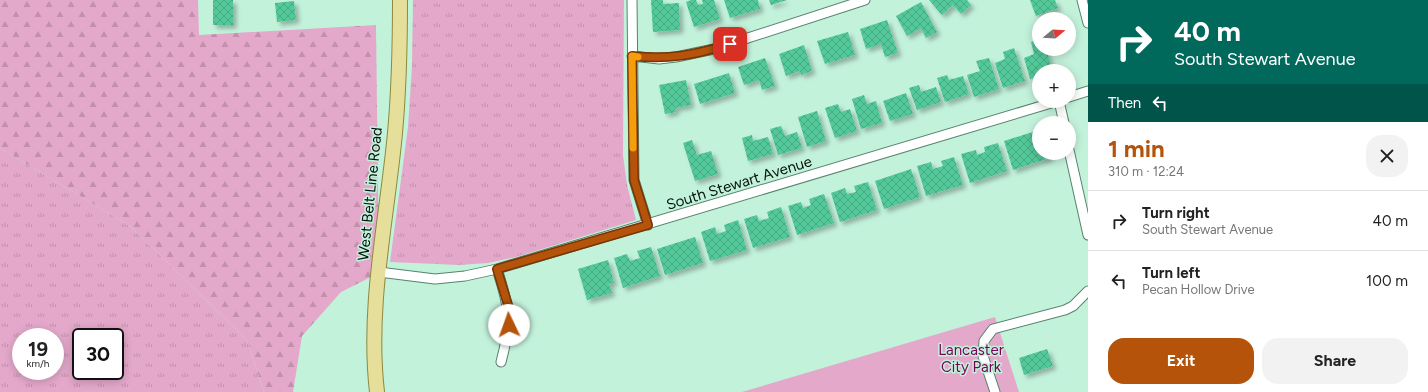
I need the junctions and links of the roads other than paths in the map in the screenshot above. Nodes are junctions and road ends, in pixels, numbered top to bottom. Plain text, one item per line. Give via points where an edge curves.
1 (400, 0) edge
2 (632, 0) edge
3 (865, 0) edge
4 (1082, 0) edge
5 (1088, 23) edge
6 (632, 56) junction
7 (1088, 91) edge
8 (1076, 95) edge
9 (1035, 108) edge
10 (1071, 160) edge
11 (648, 225) junction
12 (1088, 235) edge
13 (497, 269) junction
14 (379, 272) junction
15 (1088, 291) edge
16 (501, 362) dead end
17 (377, 392) edge
18 (995, 392) edge

1 - 14 main road, West Belt Line Road via 395,132
2 - 6 street
3 - 6 street via 714,49 658,59
4 - 5 street
6 - 11 street via 634,180
7 - 8 street
9 - 11 street, South Stewart Avenue
10 - 12 street
11 - 13 street, South Stewart Avenue
13 - 14 street, South Stewart Avenue via 436,279
13 - 16 street via 509,308 509,325
14 - 17 main road, West Belt Line Road via 373,342
15 - 18 street via 1073,306 1065,310 993,329 984,341 984,356

